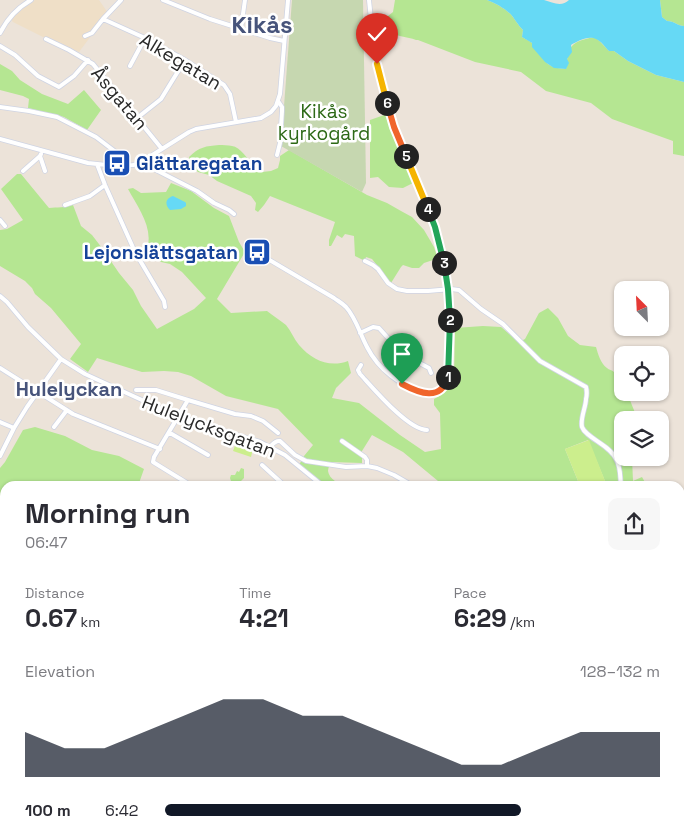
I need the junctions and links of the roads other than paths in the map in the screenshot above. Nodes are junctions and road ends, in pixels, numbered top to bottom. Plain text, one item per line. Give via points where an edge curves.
1 (31, 0) edge
2 (121, 0) edge
3 (164, 0) edge
4 (245, 0) edge
5 (288, 0) edge
6 (369, 0) edge
7 (103, 19) junction
8 (242, 28) junction
9 (0, 33) edge
10 (85, 36) dead end
11 (145, 38) junction
12 (46, 39) dead end
13 (284, 41) junction
14 (0, 46) edge
15 (88, 60) junction
16 (185, 60) junction
17 (130, 66) dead end
18 (278, 101) junction
19 (0, 107) edge
20 (137, 118) junction
21 (236, 122) junction
22 (0, 139) edge
23 (162, 149) junction
24 (43, 151) junction
25 (277, 155) dead end
26 (40, 156) junction
27 (120, 158) dead end
28 (146, 160) junction
29 (97, 164) junction
30 (45, 170) dead end
31 (23, 171) dead end
32 (105, 185) junction
33 (65, 205) dead end
34 (234, 214) dead end
35 (0, 220) edge
36 (5, 226) dead end
37 (262, 255) dead end
38 (365, 261) dead end
39 (448, 289) junction
40 (0, 296) edge
41 (165, 307) dead end
42 (360, 333) junction
43 (61, 359) junction
44 (361, 365) dead end
45 (0, 368) edge
46 (432, 373) dead end
47 (136, 390) dead end
48 (38, 392) junction
49 (188, 400) junction
50 (67, 410) junction
51 (179, 417) junction
52 (0, 422) edge
53 (54, 427) dead end
54 (14, 428) junction
55 (427, 430) dead end
56 (170, 433) junction
57 (278, 433) dead end
58 (342, 441) dead end
59 (270, 447) junction
60 (160, 448) junction
61 (208, 455) dead end
62 (0, 456) edge
63 (262, 465) dead end
64 (367, 466) junction
65 (184, 481) edge
66 (280, 481) edge
67 (316, 481) edge
68 (404, 481) edge
69 (620, 481) edge

1 - 9 street via 12,14
2 - 7 street
3 - 8 street
4 - 8 street
5 - 13 street
6 - 39 street via 376,59 389,111 435,227
7 - 10 street
7 - 11 street, Alkegatan
8 - 13 street
11 - 16 street, Alkegatan
11 - 17 street
12 - 15 street, Åsgatan
13 - 18 street
14 - 15 street via 38,76 59,87
15 - 20 street, Åsgatan
16 - 20 street via 161,100
16 - 21 street, Alkegatan via 226,86
18 - 21 street via 261,118
18 - 25 street via 282,111
19 - 27 street via 58,117 96,137
20 - 23 street, Åsgatan
21 - 23 street via 196,129
22 - 24 street
23 - 28 street
24 - 26 street
24 - 29 street
26 - 30 street
26 - 31 street
28 - 29 street via 133,165
28 - 34 street via 152,168 197,190
29 - 32 street
32 - 33 street via 86,198
32 - 41 street
35 - 36 street
37 - 42 street via 345,306
38 - 39 street via 378,269 397,289
39 - 42 street via 449,374 445,384 436,392 418,391 388,374 373,357
39 - 69 street via 459,290 496,318 544,364 586,387 582,426 616,458
40 - 43 street, Hulelycksgatan
42 - 46 street via 379,328 397,348
43 - 48 street
43 - 51 street, Hulelycksgatan via 85,374
44 - 55 street via 359,372 396,412 417,428
45 - 48 street
47 - 49 street via 156,390
48 - 50 street
48 - 54 street
49 - 51 street
49 - 57 street via 251,416
50 - 53 street
50 - 60 street
51 - 56 street
51 - 59 street, Hulelycksgatan via 246,436
52 - 54 street
54 - 62 street
56 - 60 street
56 - 61 street
58 - 64 street via 365,457
59 - 64 street via 277,440 306,461 346,467
59 - 67 street, Hulelycksgatan
60 - 65 street via 153,462
63 - 66 street
64 - 68 street via 387,471

